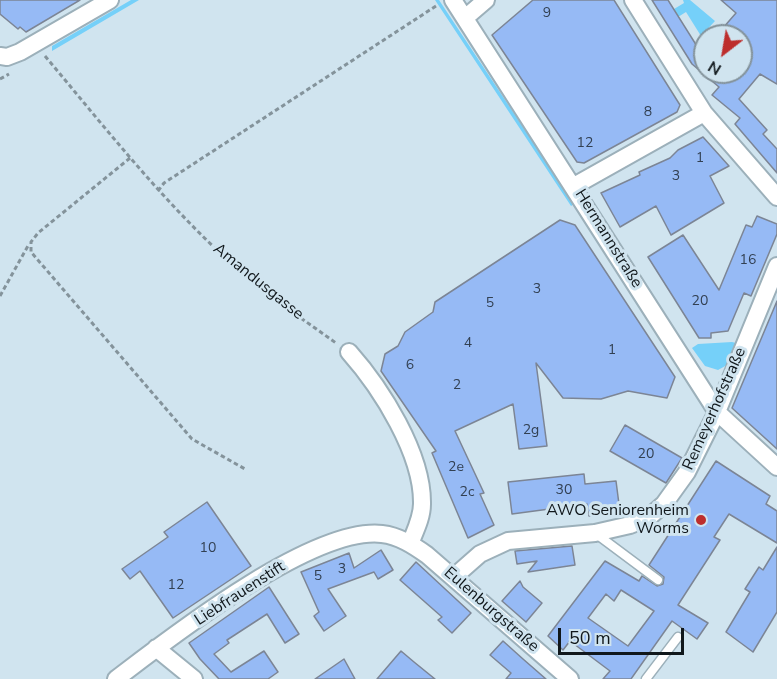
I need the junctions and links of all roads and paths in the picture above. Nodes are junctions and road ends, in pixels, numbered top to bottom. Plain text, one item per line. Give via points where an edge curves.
1 (110, 0) edge
2 (453, 0) edge
3 (486, 0) edge
4 (633, 0) edge
5 (436, 6) dead end
6 (465, 18) junction
7 (34, 44) junction
8 (0, 56) edge
9 (704, 113) junction
10 (130, 158) junction
11 (574, 186) junction
12 (158, 191) junction
13 (777, 197) edge
14 (31, 242) junction
15 (777, 266) edge
16 (0, 296) edge
17 (349, 352) joint
18 (717, 412) junction
19 (777, 467) edge
20 (245, 469) dead end
21 (595, 533) junction
22 (410, 544) junction
23 (455, 576) junction
24 (658, 580) dead end
25 (678, 637) dead end
26 (156, 648) junction
27 (116, 679) edge
28 (194, 679) edge
29 (570, 679) edge
30 (646, 679) edge

1 - 7 street
2 - 6 street, Hermannstraße
3 - 6 street
4 - 9 street
5 - 12 path via 164,183
6 - 11 street, Hermannstraße
7 - 8 street via 7,57
7 - 10 path, Amandusgasse
9 - 11 street
9 - 13 street
10 - 12 path, Amandusgasse
10 - 14 path
11 - 18 street, Hermannstraße
12 - 17 path, Amandusgasse via 242,273
14 - 16 path
14 - 20 path via 31,252 178,425 206,449
15 - 18 street, Remeyerhofstraße
17 - 22 street via 386,402 416,471 422,504
18 - 19 street, Hermannstraße
18 - 21 street, Remeyerhofstraße via 687,472 664,504 648,518
21 - 23 street, Remeyerhofstraße via 508,541 480,554
21 - 24 lane
22 - 23 street, Eulenburgstraße
22 - 26 street, Liebfrauenstift via 381,534 326,545 273,570
23 - 29 street, Eulenburgstraße
25 - 30 lane
26 - 27 street, Liebfrauenstift
26 - 28 street

